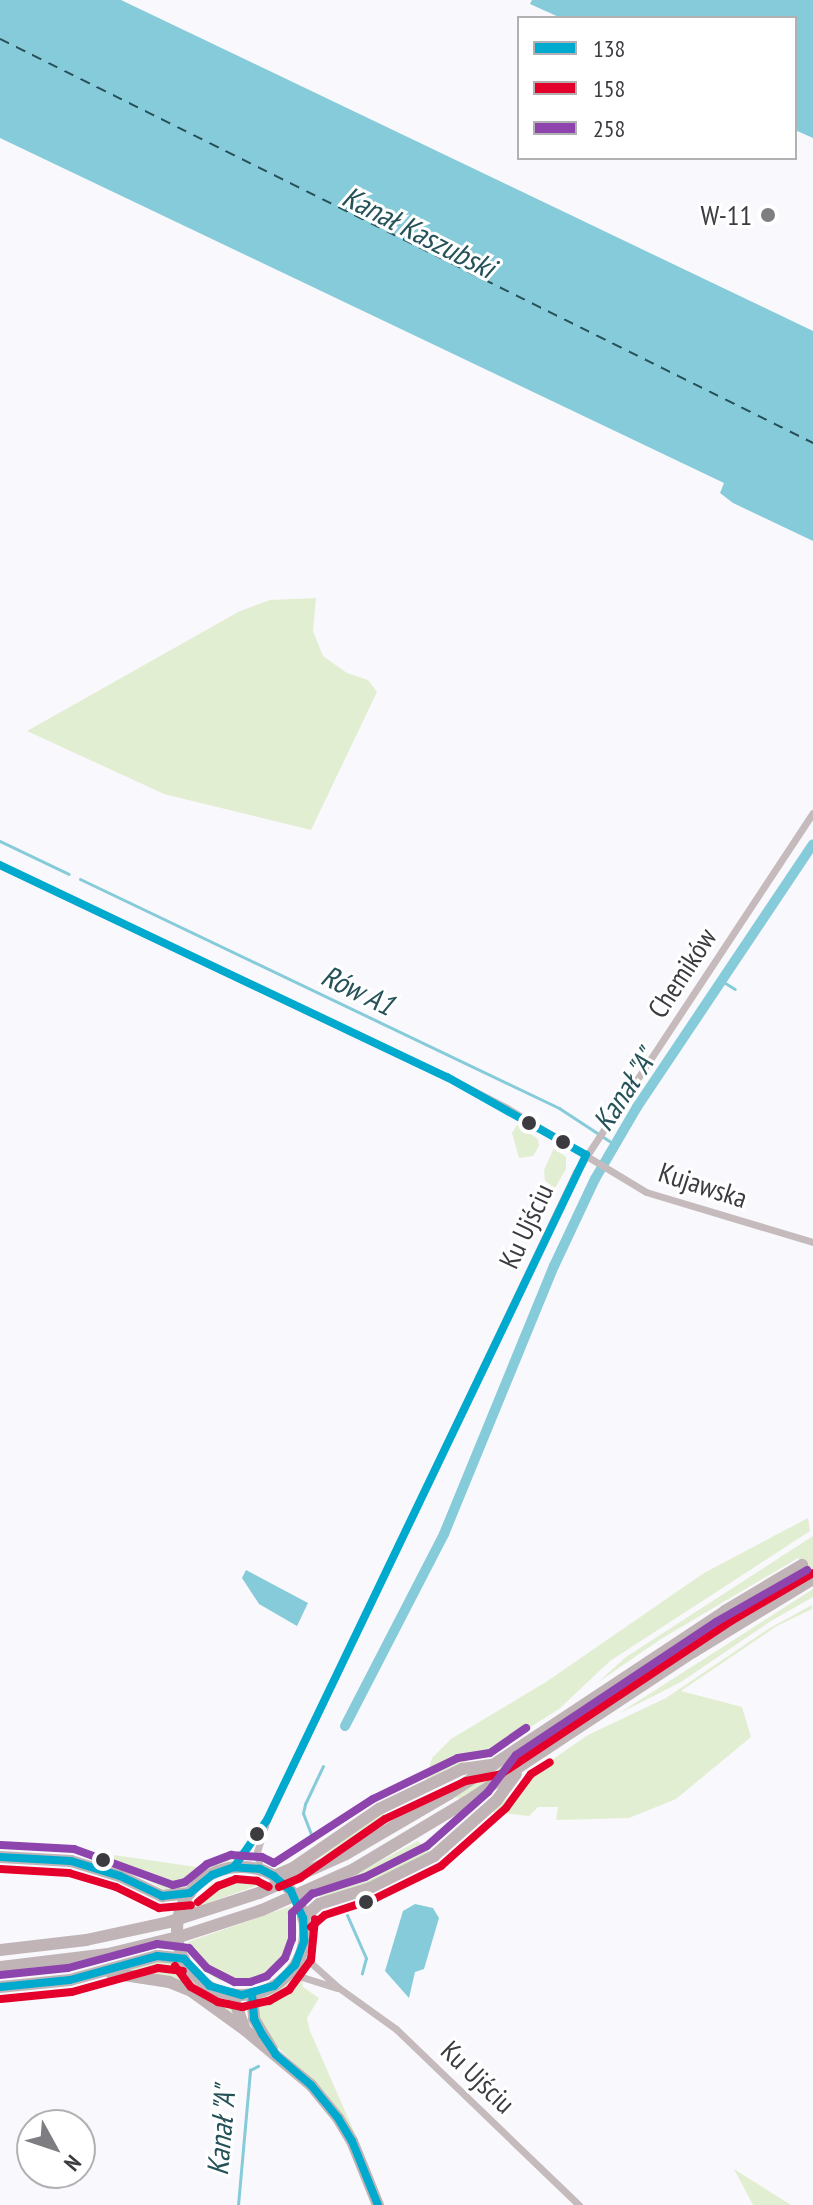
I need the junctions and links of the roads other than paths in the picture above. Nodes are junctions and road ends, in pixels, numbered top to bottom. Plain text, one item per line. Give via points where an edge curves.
1 (813, 813) edge
2 (0, 865) edge
3 (586, 1155) junction
4 (813, 1242) edge
5 (802, 1565) dead end
6 (810, 1581) dead end
7 (494, 1764) junction
8 (523, 1765) junction
9 (267, 1820) junction
10 (0, 1857) edge
11 (234, 1867) junction
12 (260, 1869) junction
13 (274, 1876) junction
14 (190, 1893) junction
15 (303, 1918) junction
16 (0, 1950) edge
17 (301, 1954) junction
18 (184, 1959) junction
19 (0, 1967) edge
20 (105, 1973) junction
21 (289, 1973) junction
22 (0, 1987) edge
23 (339, 1988) junction
24 (232, 1994) junction
25 (252, 1994) junction
26 (245, 2030) junction
27 (276, 2055) junction
28 (378, 2205) edge
29 (579, 2205) edge

1 - 3 street, Chemików
2 - 3 street via 447,1077
3 - 4 street, Kujawska via 660,1198
3 - 9 street, Ku Ujściu
5 - 7 highway
6 - 8 highway via 723,1632
7 - 13 highway via 462,1769 379,1809
7 - 16 highway, bridge via 346,1854 259,1893 169,1922 86,1940
8 - 15 highway via 485,1811 434,1856 370,1888 319,1904
8 - 19 highway, bridge via 354,1869 262,1910 108,1954
9 - 11 street, Ku Ujściu
9 - 12 street, Ku Ujściu via 257,1852
10 - 14 highway via 71,1861 162,1896
11 - 12 highway
11 - 14 highway via 212,1875
12 - 13 highway
13 - 15 highway via 291,1891
14 - 18 highway via 178,1926
15 - 17 highway
17 - 21 highway
17 - 23 street, Ku Ujściu
18 - 20 highway via 157,1956
18 - 24 highway via 199,1978
20 - 22 highway
20 - 26 highway via 169,1982 191,1991
21 - 23 street, Ku Ujściu
21 - 25 highway
23 - 29 street, Ku Ujściu via 396,2029
24 - 25 highway
24 - 26 highway
25 - 27 highway via 254,2019
26 - 27 highway
27 - 28 highway via 338,2118

